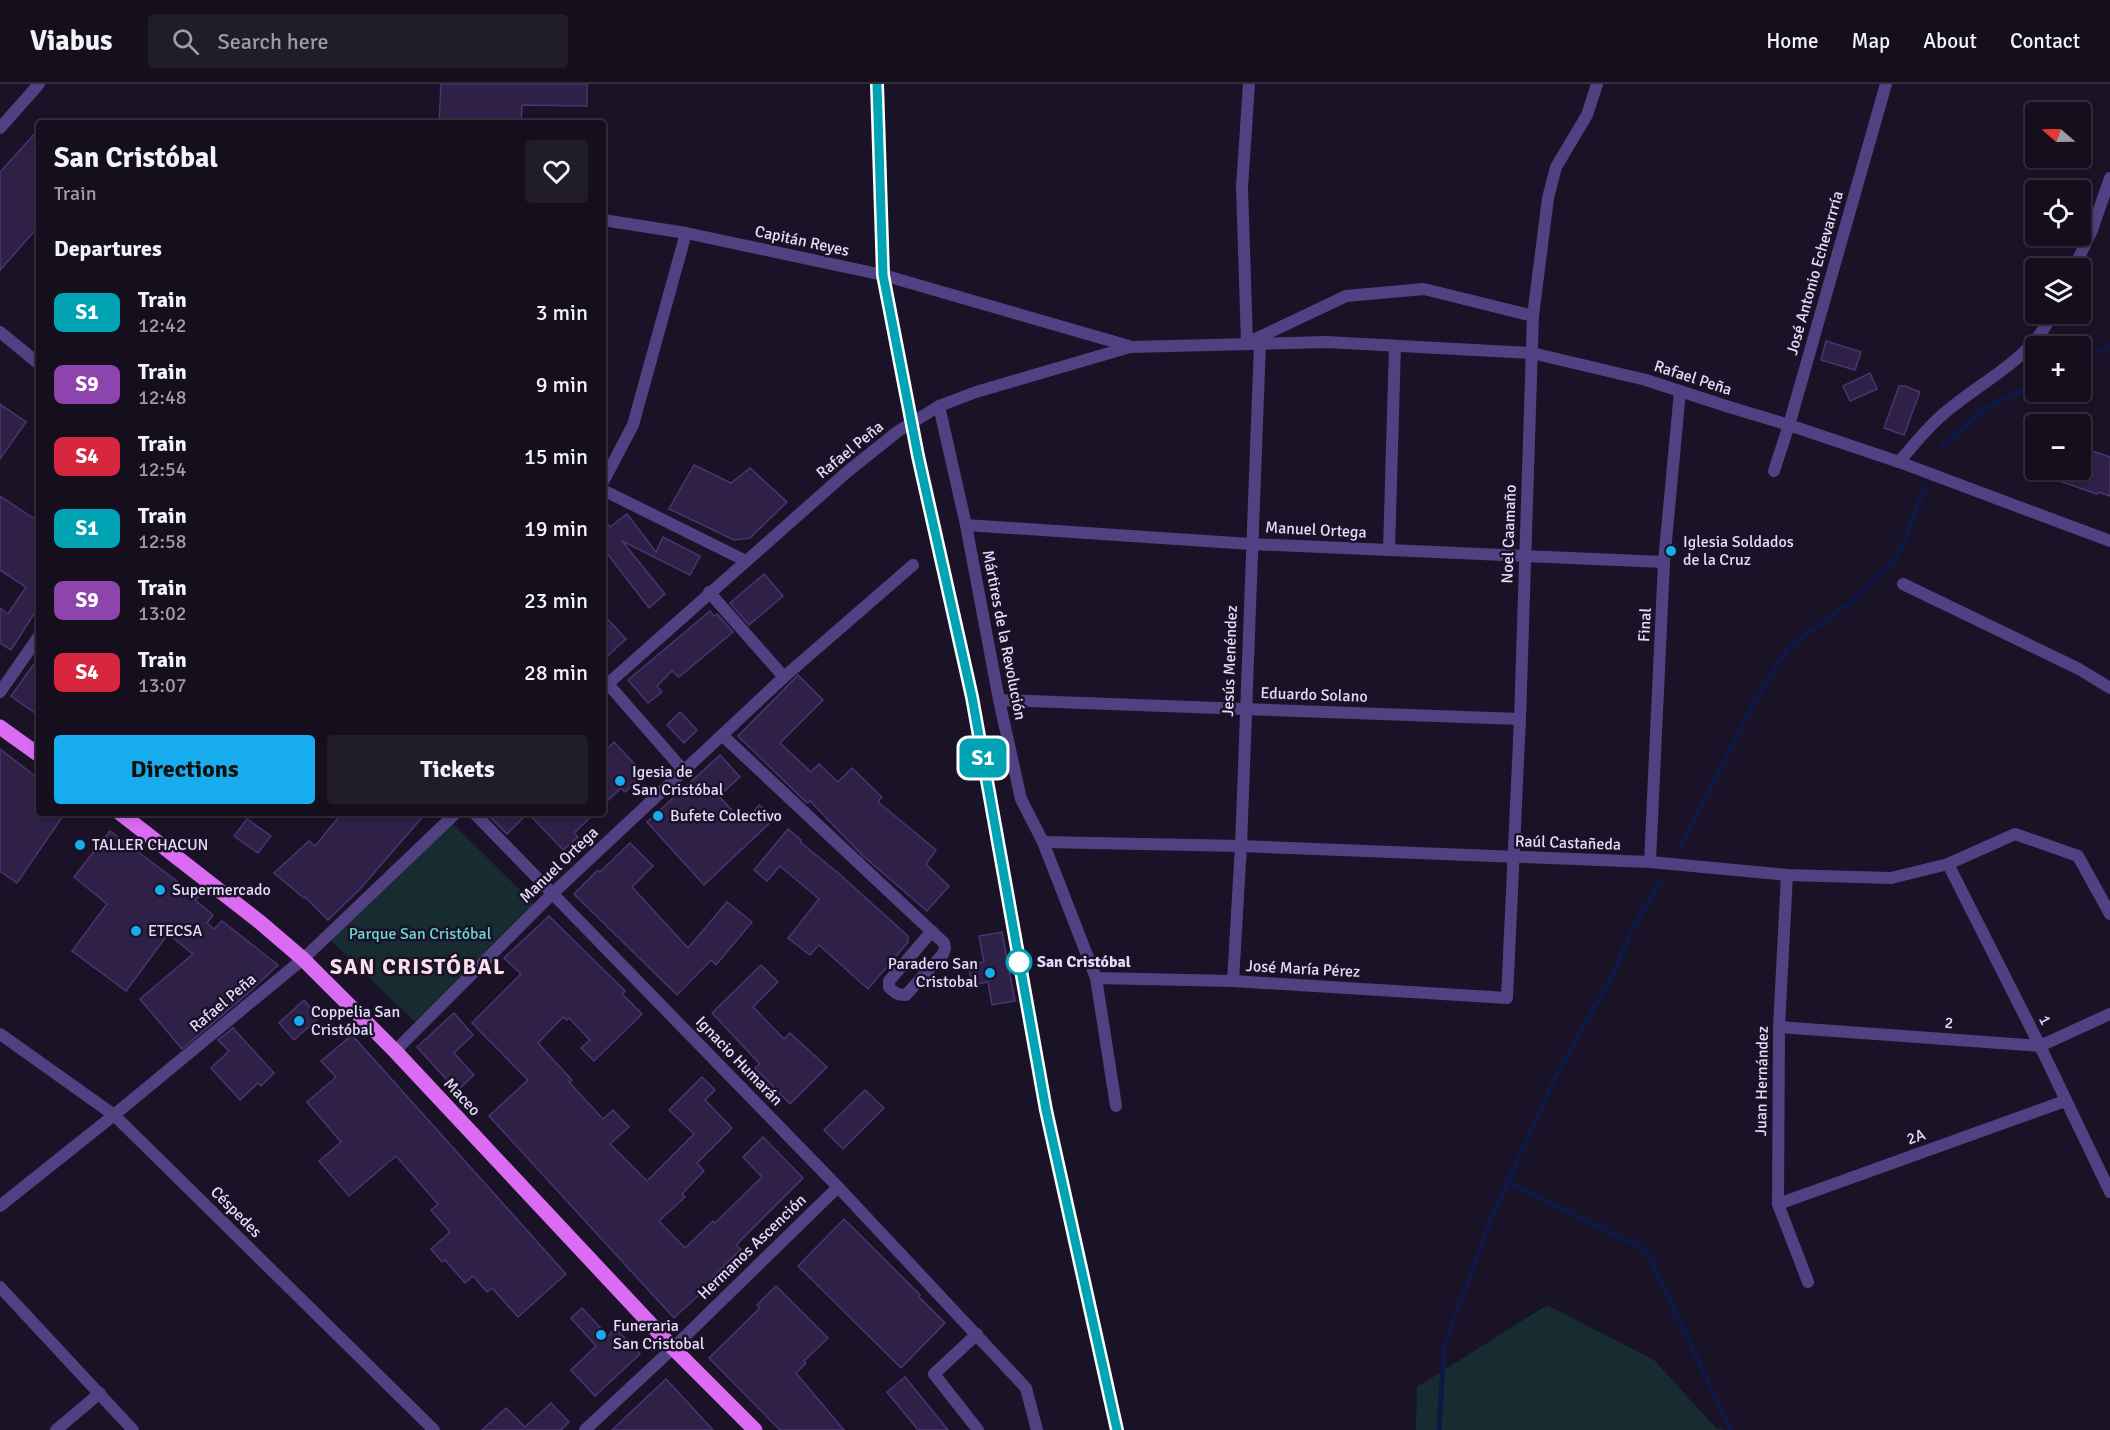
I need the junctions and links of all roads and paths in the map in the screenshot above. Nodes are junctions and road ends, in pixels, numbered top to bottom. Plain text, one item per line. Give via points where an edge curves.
1 (39, 84) edge
2 (1249, 84) edge
3 (1597, 84) edge
4 (1886, 84) edge
5 (0, 128) edge
6 (2110, 178) edge
7 (606, 220) edge
8 (686, 233) junction
9 (2079, 258) edge
10 (1533, 316) junction
11 (2048, 324) edge
12 (0, 332) edge
13 (1253, 343) junction
14 (1395, 346) junction
15 (1130, 347) junction
16 (1532, 353) junction
17 (36, 362) edge
18 (1680, 391) junction
19 (939, 406) junction
20 (1789, 425) junction
21 (1899, 462) junction
22 (1774, 471) dead end
23 (606, 476) edge
24 (606, 491) edge
25 (966, 525) junction
26 (2110, 541) edge
27 (1251, 544) junction
28 (1389, 550) junction
29 (1525, 555) junction
30 (746, 561) junction
31 (1664, 562) junction
32 (913, 565) dead end
33 (1903, 584) dead end
34 (709, 592) junction
35 (36, 640) edge
36 (784, 676) junction
37 (606, 685) edge
38 (606, 687) edge
39 (2110, 688) edge
40 (0, 692) edge
41 (999, 700) junction
42 (1245, 709) junction
43 (1520, 719) junction
44 (0, 727) edge
45 (722, 735) junction
46 (36, 753) edge
47 (684, 771) junction
48 (124, 816) edge
49 (453, 816) edge
50 (477, 816) edge
51 (1044, 842) junction
52 (1241, 846) junction
53 (1515, 858) junction
54 (1650, 862) junction
55 (1948, 864) junction
56 (1787, 875) junction
57 (552, 894) junction
58 (2110, 914) edge
59 (932, 931) junction
60 (303, 959) junction
61 (1096, 978) junction
62 (1233, 981) junction
63 (1507, 998) joint
64 (2110, 1014) edge
65 (1779, 1027) junction
66 (0, 1034) edge
67 (2040, 1046) junction
68 (395, 1051) junction
69 (2065, 1101) junction
70 (1116, 1106) dead end
71 (114, 1115) junction
72 (838, 1187) junction
73 (2110, 1192) edge
74 (1778, 1204) junction
75 (0, 1206) edge
76 (1808, 1282) dead end
77 (0, 1287) edge
78 (977, 1335) junction
79 (673, 1348) junction
80 (100, 1393) junction
81 (56, 1430) edge
82 (133, 1430) edge
83 (434, 1430) edge
84 (585, 1430) edge
85 (755, 1430) edge
86 (978, 1430) edge
87 (1037, 1430) edge

1 - 5 street
2 - 13 street, Jesús Menéndez via 1242,187
3 - 10 street, Noel Caamaño via 1587,115 1556,167 1548,198
4 - 20 street, José Antonio Echevarrría
6 - 9 street
7 - 8 street, Capitán Reyes
8 - 15 street, Capitán Reyes via 883,275
8 - 23 street via 633,425
10 - 13 street, Rafael Peña via 1424,289 1346,296
10 - 16 street, Noel Caamaño
11 - 21 street via 2017,358 1939,417
12 - 17 street
13 - 14 street, Rafael Peña
13 - 15 street, Rafael Peña
13 - 27 street, Jesús Menéndez
14 - 16 street, Rafael Peña
14 - 28 street
15 - 19 street, Rafael Peña
16 - 18 street, Rafael Peña
16 - 29 street, Noel Caamaño
18 - 20 street, Rafael Peña
18 - 31 street, Final
19 - 25 street, Mártires de la Revolución
19 - 30 street, Rafael Peña via 897,432 847,472
20 - 21 street, Rafael Peña
20 - 22 street, José Antonio Echevarrría
21 - 26 street, Rafael Peña
24 - 30 street
25 - 27 street, Manuel Ortega
25 - 41 street, Mártires de la Revolución
27 - 28 street, Manuel Ortega
27 - 42 street, Jesús Menéndez
28 - 29 street, Manuel Ortega
29 - 31 street, Manuel Ortega
29 - 43 street, Noel Caamaño
30 - 34 street, Rafael Peña
31 - 54 street, Final
32 - 36 street, Manuel Ortega
33 - 39 street via 2079,669
34 - 36 street
34 - 37 street, Rafael Peña
35 - 40 street
36 - 45 street, Manuel Ortega
38 - 47 street
41 - 42 street, Eduardo Solano
41 - 51 street, Mártires de la Revolución via 1020,799
42 - 43 street, Eduardo Solano
42 - 52 street, Jesús Menéndez
43 - 53 street, Noel Caamaño
44 - 46 main road
45 - 47 street, Manuel Ortega
45 - 59 street
47 - 57 street, Manuel Ortega
48 - 60 main road, Maceo
49 - 60 street, Rafael Peña
50 - 57 street, Ignacio Humarán
51 - 52 street, Raúl Castañeda
51 - 61 street, Mártires de la Revolución
52 - 53 street, Raúl Castañeda
52 - 62 street, Jesús Menéndez
53 - 54 street, Raúl Castañeda
53 - 63 street, Noel Caamaño
54 - 56 street, Raúl Castañeda
55 - 56 street, Raúl Castañeda via 1891,878
55 - 58 street, Raúl Castañeda via 2015,834 2078,856
55 - 67 street, 1
56 - 65 street, Juan Hernández
57 - 68 street, Manuel Ortega
57 - 72 street, Ignacio Humarán
59 - 59 street via 889,981 893,992 906,995 943,954 944,943
60 - 68 main road, Maceo
60 - 71 street, Rafael Peña
61 - 62 street, José María Pérez
61 - 70 street, Mártires de la Revolución
62 - 63 street, José María Pérez
64 - 67 street, 2
65 - 67 street, 2
65 - 74 street, Juan Hernández
66 - 71 street, Céspedes
67 - 69 street, 1
68 - 79 main road, Maceo
69 - 73 street, 1
69 - 74 street, 2A
71 - 75 street, Rafael Peña
71 - 83 street, Céspedes
72 - 78 street, Ignacio Humarán
72 - 79 street, Hermanos Ascención
74 - 76 street, Juan Hernández
77 - 80 street
78 - 86 street via 934,1374
78 - 87 street, Ignacio Humarán via 1026,1388
79 - 84 street, Hermanos Ascención
79 - 85 main road, Maceo
80 - 81 street
80 - 82 street

